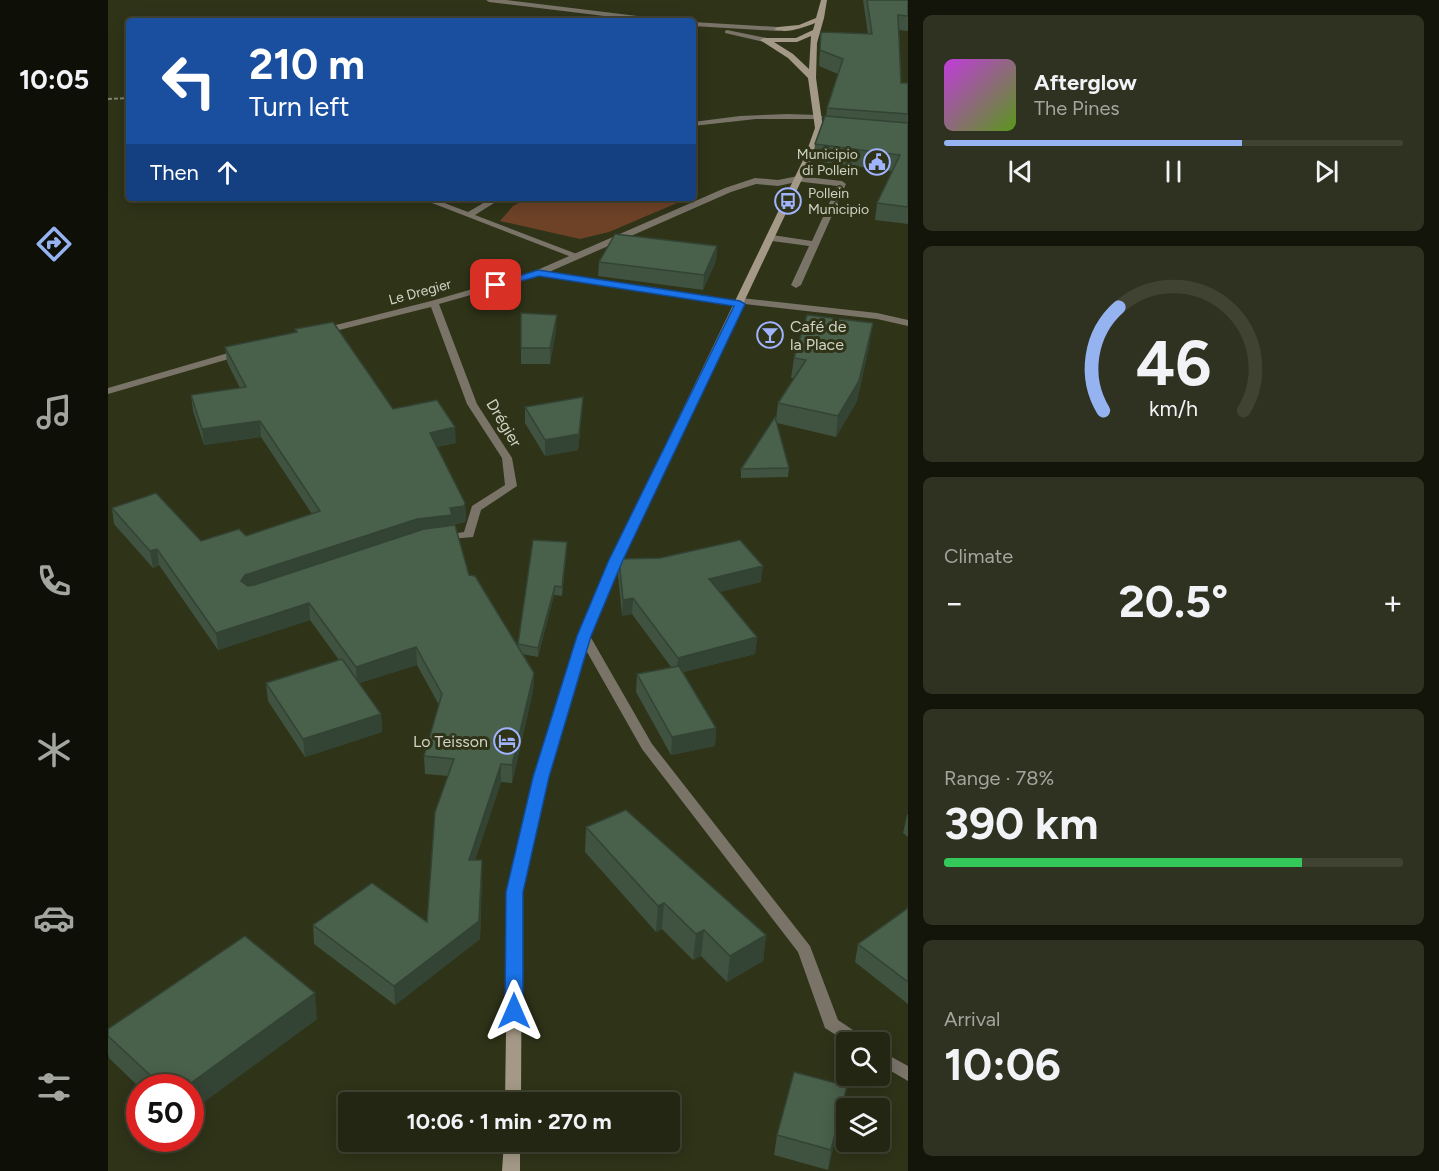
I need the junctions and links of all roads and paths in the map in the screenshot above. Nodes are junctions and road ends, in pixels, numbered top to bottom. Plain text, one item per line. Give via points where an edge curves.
1 (489, 0) edge
2 (824, 0) edge
3 (637, 18) edge
4 (821, 18) junction
5 (696, 25) edge
6 (696, 26) edge
7 (778, 29) junction
8 (817, 31) junction
9 (804, 37) junction
10 (764, 40) junction
11 (813, 43) junction
12 (812, 78) junction
13 (126, 98) edge
14 (108, 99) edge
15 (696, 124) edge
16 (823, 125) junction
17 (798, 179) junction
18 (493, 201) edge
19 (436, 203) dead end
20 (469, 214) junction
21 (772, 238) junction
22 (815, 244) junction
23 (577, 256) junction
24 (538, 273) junction
25 (796, 285) dead end
26 (434, 303) junction
27 (741, 303) junction
28 (908, 322) edge
29 (313, 333) edge
30 (247, 351) edge
31 (108, 391) edge
32 (434, 539) edge
33 (584, 636) junction
34 (843, 1032) edge
35 (890, 1063) edge
36 (908, 1074) edge
37 (513, 1092) edge
38 (512, 1152) edge
39 (511, 1171) edge

1 - 3 street
2 - 4 main road
4 - 7 main road via 800,27
4 - 8 main road
5 - 7 street
6 - 10 street
7 - 9 main road
8 - 9 main road
8 - 11 main road
9 - 10 main road
9 - 11 main road
10 - 12 main road via 801,63
11 - 12 main road
12 - 16 main road
13 - 14 path
15 - 16 street via 785,115
16 - 17 main road
17 - 21 main road
17 - 22 street, Le Dregier via 842,184
17 - 23 street, Le Dregier via 778,183 755,181 728,190
18 - 20 street
19 - 20 street
20 - 23 street
21 - 22 street
21 - 27 main road
22 - 25 street
23 - 24 street, Le Dregier
24 - 26 street, Le Dregier
24 - 27 street
26 - 29 street, Le Dregier
26 - 32 street, Drégier via 472,404 507,458 511,486 476,508 469,535
27 - 28 street
27 - 33 main road via 620,552
30 - 31 street
33 - 34 street via 647,746 805,950 831,1024
33 - 37 main road via 541,777 515,892
35 - 36 street
38 - 39 main road

